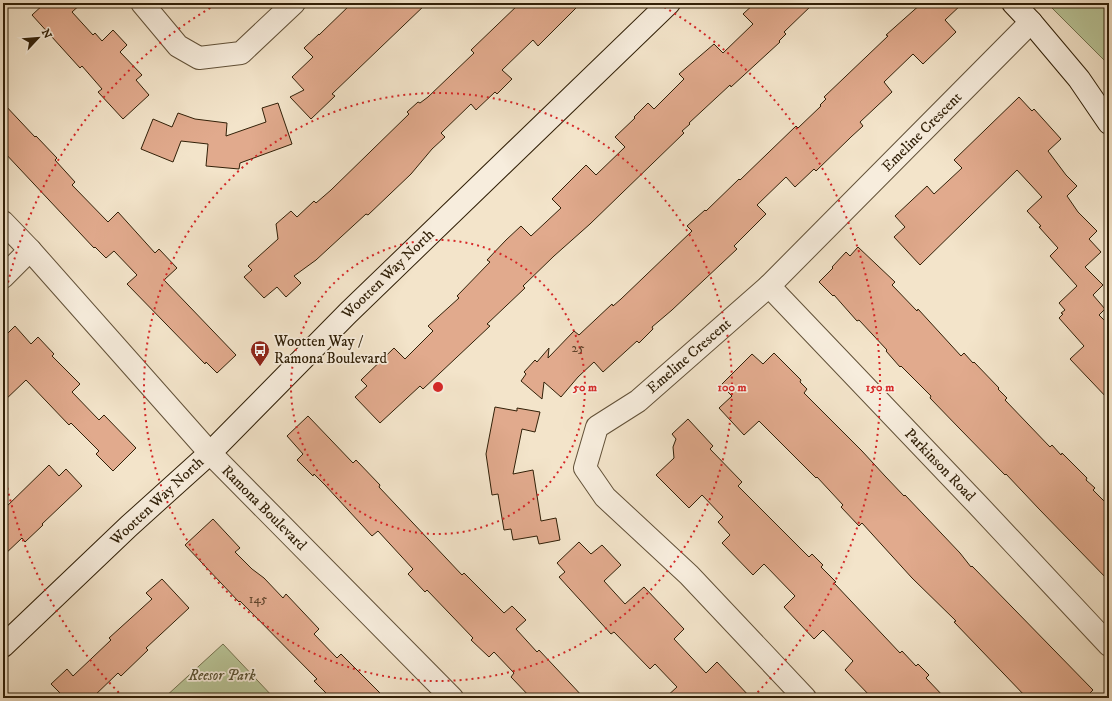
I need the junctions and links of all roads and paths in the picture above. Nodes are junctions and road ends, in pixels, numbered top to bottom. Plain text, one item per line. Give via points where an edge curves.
1 (142, 3) edge
2 (294, 3) edge
3 (669, 3) edge
4 (1013, 3) edge
5 (1031, 22) junction
6 (1109, 123) edge
7 (3, 222) edge
8 (30, 250) junction
9 (3, 277) edge
10 (769, 286) junction
11 (210, 453) junction
12 (1109, 645) edge
13 (3, 646) edge
14 (452, 698) edge
15 (805, 698) edge

1 - 2 street via 178,46 199,58 241,53
3 - 11 street, Wootten Way North via 348,313
4 - 5 street
5 - 6 street via 1079,79
5 - 10 street, Emeline Crescent
7 - 8 street, Ramona Boulevard
8 - 9 street
8 - 11 street, Ramona Boulevard
10 - 12 street, Parkinson Road
10 - 15 street, Emeline Crescent via 638,401 597,428 584,468 606,497 689,575
11 - 13 street, Wootten Way North
11 - 14 street, Ramona Boulevard

